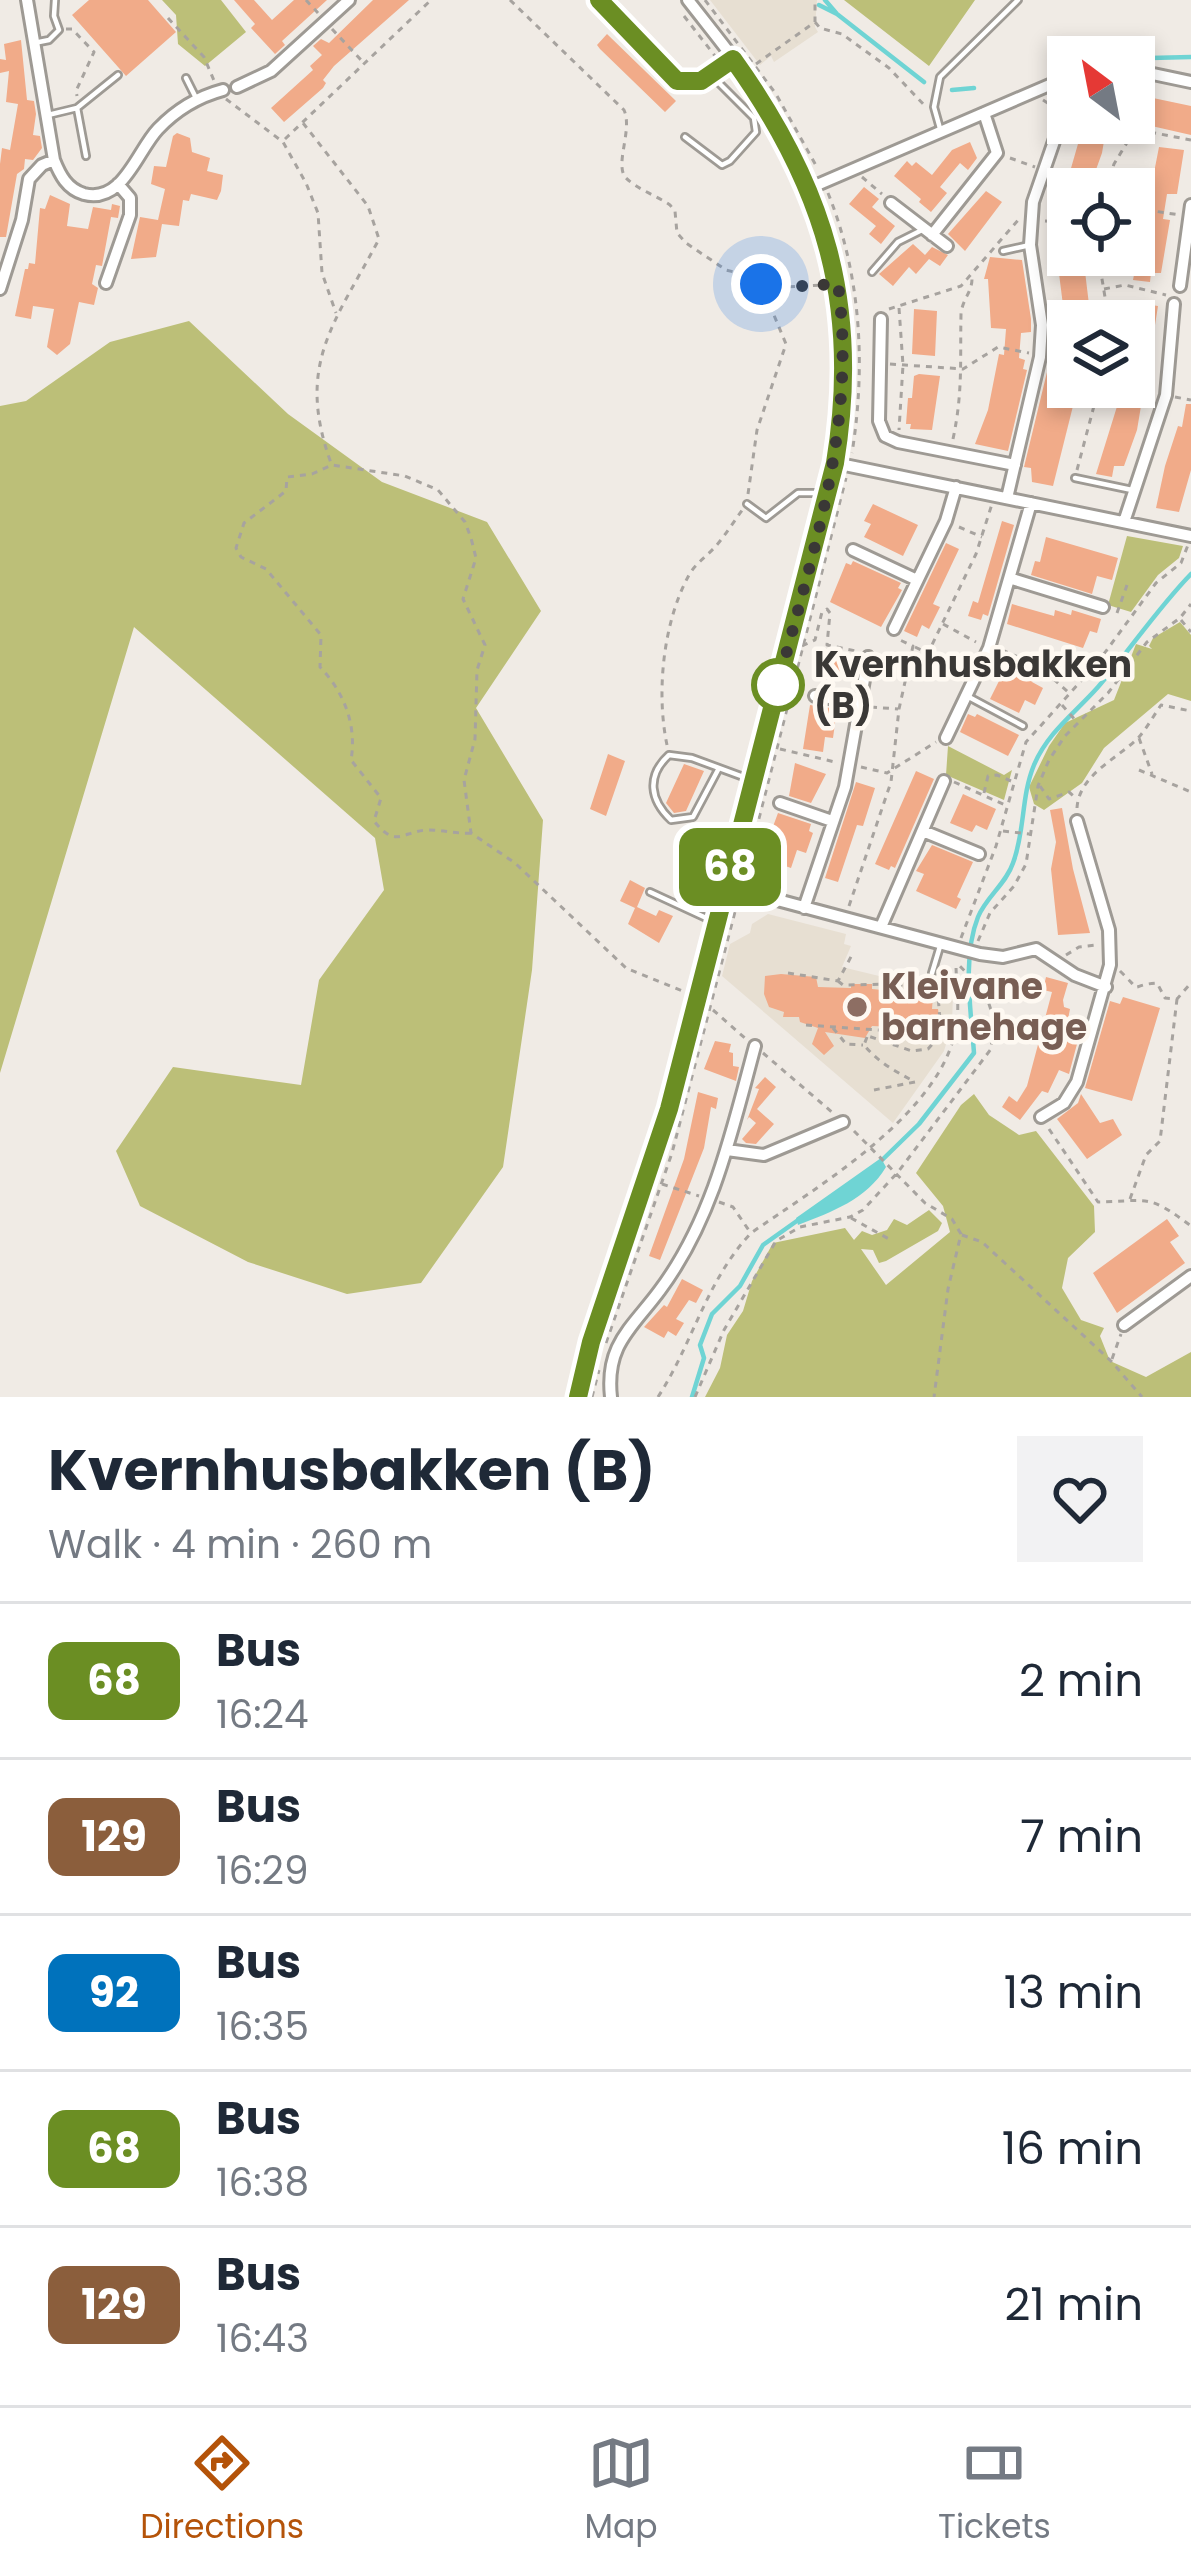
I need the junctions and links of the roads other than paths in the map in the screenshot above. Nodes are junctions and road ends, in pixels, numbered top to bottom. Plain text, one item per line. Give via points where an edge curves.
1 (27, 0) edge
2 (55, 0) edge
3 (349, 0) edge
4 (599, 0) edge
5 (688, 0) edge
6 (1018, 0) edge
7 (34, 43) junction
8 (733, 59) junction
9 (1155, 74) edge
10 (711, 75) junction
11 (118, 76) dead end
12 (186, 78) dead end
13 (1191, 82) edge
14 (1047, 86) edge
15 (196, 98) junction
16 (79, 107) junction
17 (984, 113) junction
18 (48, 115) junction
19 (941, 131) junction
20 (686, 137) dead end
21 (1054, 144) edge
22 (86, 156) dead end
23 (54, 160) junction
24 (118, 184) junction
25 (810, 188) junction
26 (891, 203) road end
27 (1190, 211) edge
28 (927, 232) junction
29 (1030, 245) junction
30 (946, 246) dead end
31 (1003, 251) dead end
32 (872, 272) dead end
33 (106, 284) dead end
34 (0, 290) edge
35 (883, 315) road end
36 (885, 436) junction
37 (872, 447) dead end
38 (835, 463) junction
39 (1015, 465) junction
40 (1075, 478) road end
41 (956, 487) junction
42 (1132, 490) junction
43 (828, 493) junction
44 (1007, 498) junction
45 (1031, 503) junction
46 (747, 504) road end
47 (1124, 522) junction
48 (1190, 540) edge
49 (853, 550) dead end
50 (1012, 579) junction
51 (916, 580) junction
52 (1102, 608) road end
53 (892, 632) road end
54 (868, 655) road end
55 (815, 696) dead end
56 (967, 696) junction
57 (859, 704) junction
58 (1023, 726) dead end
59 (946, 738) dead end
60 (719, 768) junction
61 (752, 781) junction
62 (944, 781) dead end
63 (780, 803) dead end
64 (832, 821) junction
65 (1077, 821) road end
66 (923, 831) junction
67 (979, 854) dead end
68 (725, 886) junction
69 (650, 892) dead end
70 (804, 908) junction
71 (717, 923) junction
72 (881, 927) junction
73 (940, 943) junction
74 (932, 973) dead end
75 (1106, 987) junction
76 (755, 1046) road end
77 (1041, 1118) road end
78 (843, 1122) road end
79 (727, 1150) junction
80 (1191, 1276) edge
81 (1124, 1325) road end
82 (578, 1397) edge
83 (611, 1397) edge

1 - 7 street
2 - 7 lane via 58,30
3 - 15 street via 271,71
4 - 10 street via 677,81
5 - 8 street
6 - 19 lane via 940,77 934,106
7 - 18 street
8 - 10 street
8 - 25 street
9 - 13 street
10 - 20 lane via 754,118 756,132 722,165
11 - 16 lane
12 - 15 lane
14 - 17 street
15 - 24 street via 159,128
16 - 18 lane
16 - 22 lane
17 - 19 street
17 - 28 street via 998,153
18 - 23 street
19 - 25 street
21 - 29 street via 1027,217
23 - 24 street via 66,184 82,193 100,195
23 - 34 street via 29,178
24 - 33 street via 130,198 130,215
25 - 38 street via 838,284 845,374
26 - 28 street
27 - 42 street via 1163,405
28 - 30 street
28 - 32 lane via 898,242
29 - 31 lane
29 - 39 street via 1040,357
35 - 36 street via 876,367
36 - 37 street
36 - 39 street
38 - 41 street
38 - 43 street
39 - 44 street
40 - 42 lane
41 - 44 street
41 - 51 street
42 - 47 street
43 - 46 lane via 798,494 766,518
43 - 61 street
44 - 45 street
45 - 47 street
45 - 50 street
47 - 48 street
49 - 51 street
50 - 52 street
50 - 56 street
51 - 53 street
54 - 57 street
55 - 57 street
56 - 58 lane
56 - 59 street
57 - 64 street
60 - 60 lane via 669,755 652,787 659,808 671,820 696,814
60 - 61 lane
61 - 68 street
62 - 66 street
63 - 64 street
64 - 70 street
65 - 75 street via 1108,931
66 - 67 street
66 - 72 street
68 - 70 street
68 - 71 street
69 - 71 lane
70 - 72 street
71 - 82 street via 659,1148
72 - 73 street
73 - 74 lane
73 - 75 street via 994,956 1036,949
75 - 77 street via 1077,1082
76 - 79 street
78 - 79 street via 764,1155
79 - 83 street via 711,1200 664,1284 623,1334
80 - 81 street

